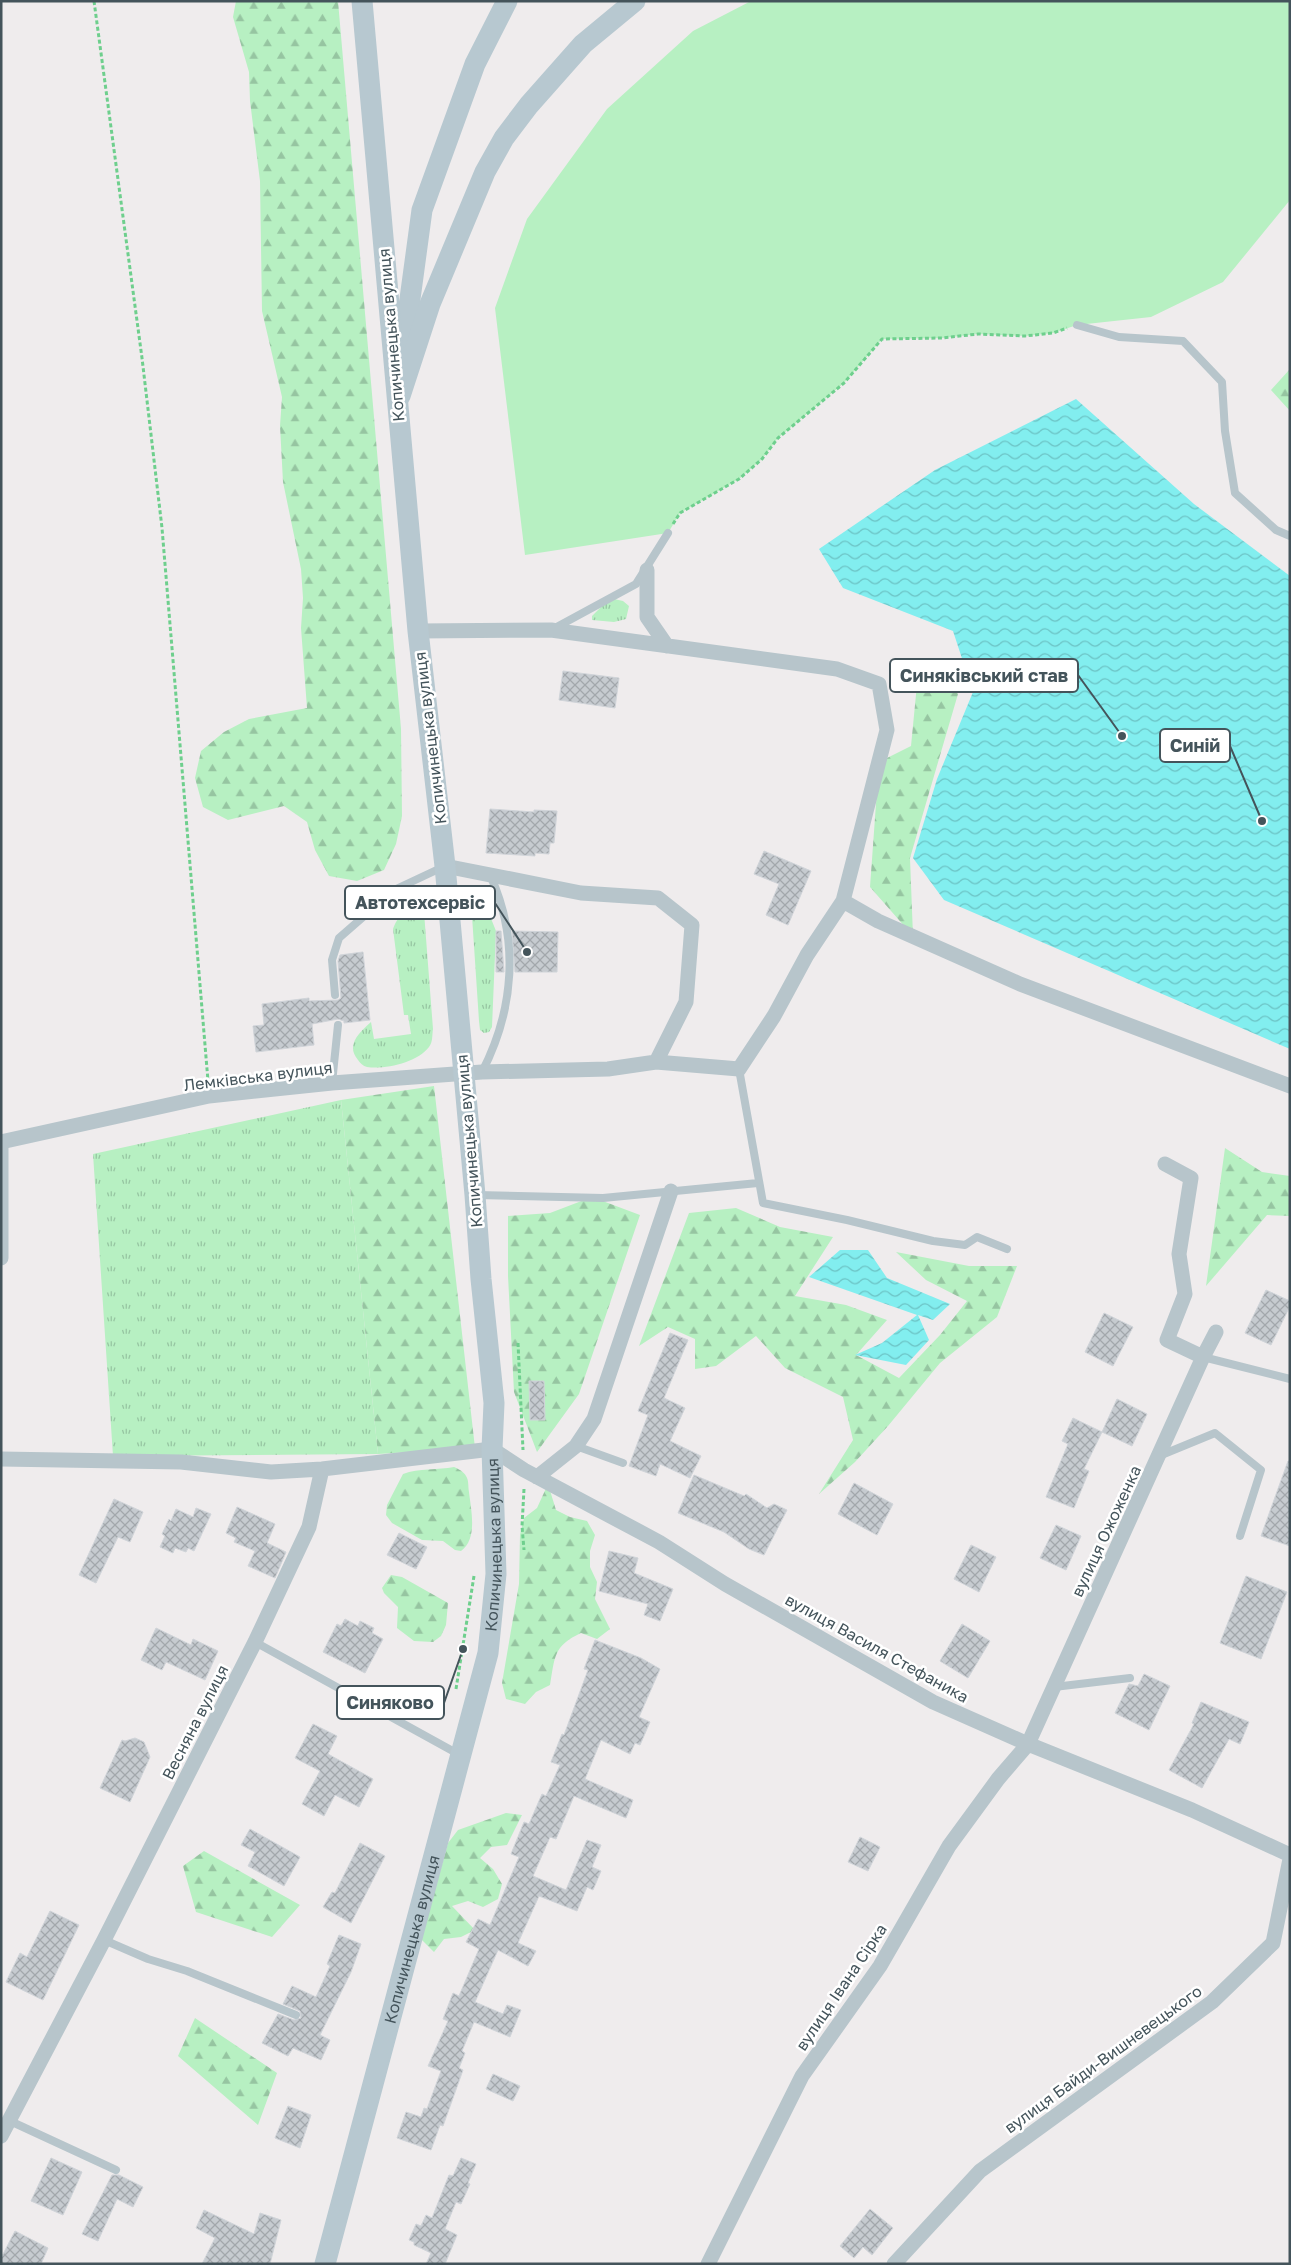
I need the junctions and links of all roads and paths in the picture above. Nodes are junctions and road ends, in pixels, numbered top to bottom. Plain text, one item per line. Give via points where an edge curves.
1 (94, 1) edge
2 (362, 1) edge
3 (508, 1) edge
4 (635, 1) edge
5 (1077, 325) joint
6 (397, 406) junction
7 (668, 533) joint
8 (1290, 536) edge
9 (646, 570) junction
10 (551, 630) junction
11 (418, 631) junction
12 (667, 646) junction
13 (445, 866) junction
14 (490, 873) junction
15 (843, 901) junction
16 (335, 995) dead end
17 (338, 1026) dead end
18 (656, 1062) junction
19 (739, 1069) junction
20 (473, 1073) junction
21 (332, 1083) junction
22 (1290, 1086) edge
23 (209, 1096) junction
24 (1, 1142) edge
25 (1165, 1164) dead end
26 (758, 1183) junction
27 (671, 1191) junction
28 (475, 1195) junction
29 (1007, 1249) dead end
30 (1, 1258) edge
31 (1216, 1332) dead end
32 (1203, 1357) junction
33 (1290, 1379) edge
34 (576, 1446) junction
35 (492, 1449) junction
36 (1159, 1456) junction
37 (1, 1459) edge
38 (622, 1463) dead end
39 (322, 1469) junction
40 (537, 1477) junction
41 (1240, 1536) dead end
42 (475, 1572) dead end
43 (255, 1642) junction
44 (1130, 1678) dead end
45 (1054, 1688) junction
46 (455, 1696) dead end
47 (1028, 1744) junction
48 (462, 1756) junction
49 (1290, 1855) edge
50 (1290, 1859) edge
51 (104, 1940) junction
52 (296, 2015) dead end
53 (10, 2121) junction
54 (1, 2136) edge
55 (116, 2170) dead end
56 (325, 2264) edge
57 (708, 2264) edge
58 (894, 2264) edge

1 - 23 path via 162,528
2 - 6 main road, Копичинецька вулиця
3 - 6 main road via 475,64 422,210
4 - 6 main road via 583,44 504,138 485,172 430,304
5 - 7 path via 1053,333 1025,336 978,334 882,338 844,383 778,438 762,459 739,479 680,513
5 - 8 lane via 1118,337 1183,341 1222,382 1225,431 1235,493 1276,530
6 - 11 main road, Копичинецька вулиця
7 - 9 lane
9 - 10 lane via 636,584
9 - 12 street via 647,616
10 - 11 street
10 - 12 street
11 - 13 main road, Копичинецька вулиця
12 - 15 street via 838,669 879,684 887,730
13 - 14 street
13 - 16 lane via 394,890 339,938 332,960
13 - 20 main road, Копичинецька вулиця
14 - 18 street via 581,893 658,898 692,925 686,1002
14 - 20 lane via 507,926 511,981 503,1022 492,1053
15 - 19 street via 806,955 774,1016
15 - 22 street via 878,921 1020,984
17 - 21 lane
18 - 19 street, Лемківська вулиця
18 - 20 street, Лемківська вулиця via 608,1068
19 - 26 lane
20 - 21 street, Лемківська вулиця
20 - 28 main road, Копичинецька вулиця
21 - 23 street, Лемківська вулиця
23 - 24 street, Лемківська вулиця
24 - 30 street
25 - 32 street via 1191,1178 1179,1254 1185,1294 1167,1340
26 - 27 lane
26 - 29 lane via 763,1203 933,1242 965,1245 976,1237
27 - 28 lane via 603,1198
27 - 34 street via 594,1419
28 - 35 main road, Копичинецька вулиця via 494,1403
31 - 32 street, вулиця Ожоженка
32 - 33 lane
32 - 36 street, вулиця Ожоженка
34 - 38 lane
34 - 40 street
35 - 39 street
35 - 40 street, вулиця Василя Стефаника
35 - 48 main road, Копичинецька вулиця via 496,1574 488,1653
36 - 41 lane via 1216,1433 1261,1470
36 - 45 street, вулиця Ожоженка
37 - 39 street via 181,1462 271,1472
39 - 43 street, Весняна вулиця via 309,1527
40 - 47 street, вулиця Василя Стефаника via 659,1542 725,1584 934,1702
42 - 46 path
43 - 48 lane
43 - 51 street, Весняна вулиця
44 - 45 lane
45 - 47 street, вулиця Ожоженка
47 - 49 street, вулиця Василя Стефаника via 1192,1810
47 - 57 street, вулиця Івана Сірка via 949,1846 880,1966 802,2076
48 - 56 main road, Копичинецька вулиця
50 - 58 street, вулиця Байди-Вишневецького via 1273,1943 1212,2002 980,2171
51 - 52 lane
51 - 53 street, Весняна вулиця
53 - 54 street, Весняна вулиця
53 - 55 lane

